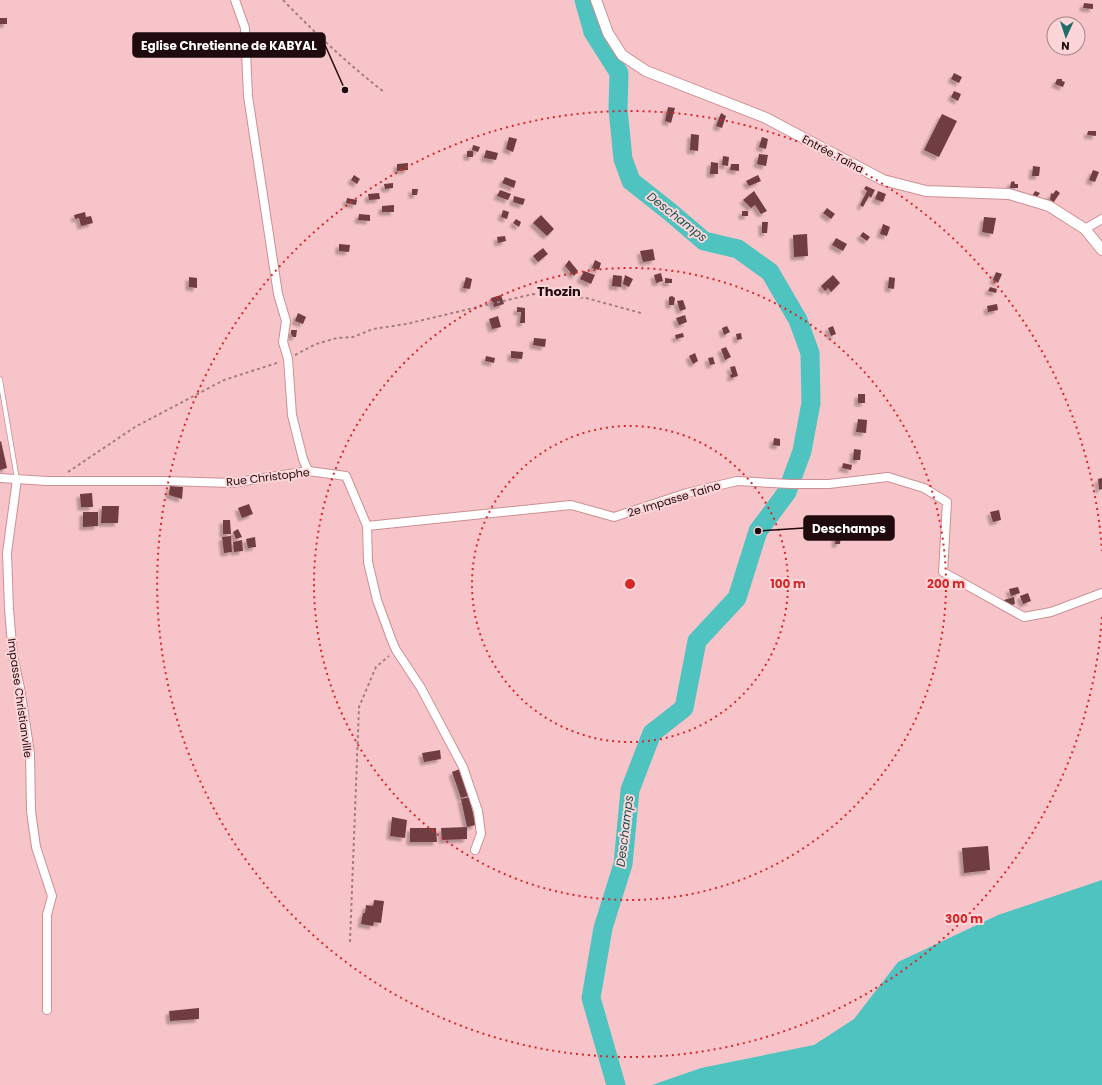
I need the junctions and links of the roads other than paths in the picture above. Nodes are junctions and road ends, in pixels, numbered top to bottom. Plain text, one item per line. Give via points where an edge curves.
1 (236, 0) edge
2 (596, 0) edge
3 (1102, 219) edge
4 (1085, 229) junction
5 (1102, 250) edge
6 (0, 379) edge
7 (308, 471) junction
8 (0, 478) edge
9 (17, 479) junction
10 (367, 526) junction
11 (1102, 593) edge
12 (474, 850) dead end
13 (47, 1010) dead end

1 - 7 street via 245,28 248,96 278,294 286,321 283,342 288,359 292,415
2 - 4 street, Entrée Taïna via 608,33 622,55 646,71 766,118 883,180 926,190 1009,194 1049,206
3 - 4 street
4 - 5 street, Entrée Taïna
6 - 9 lane
7 - 9 street, Rue Christophe via 232,483
7 - 10 street, Rue Christophe via 346,476
8 - 9 street, Rue Christophe
9 - 13 street, Impasse Christianville via 7,553 9,609 13,656 30,753 31,810 36,847 52,896 47,915
10 - 11 street, 2e Impasse Taino via 571,505 614,517 687,493 737,481 829,484 888,477 924,488 947,502 943,572 1024,617 1051,612
10 - 12 street, Rue Christophe via 368,562 377,600 396,650 421,688 463,767 478,811 481,834

